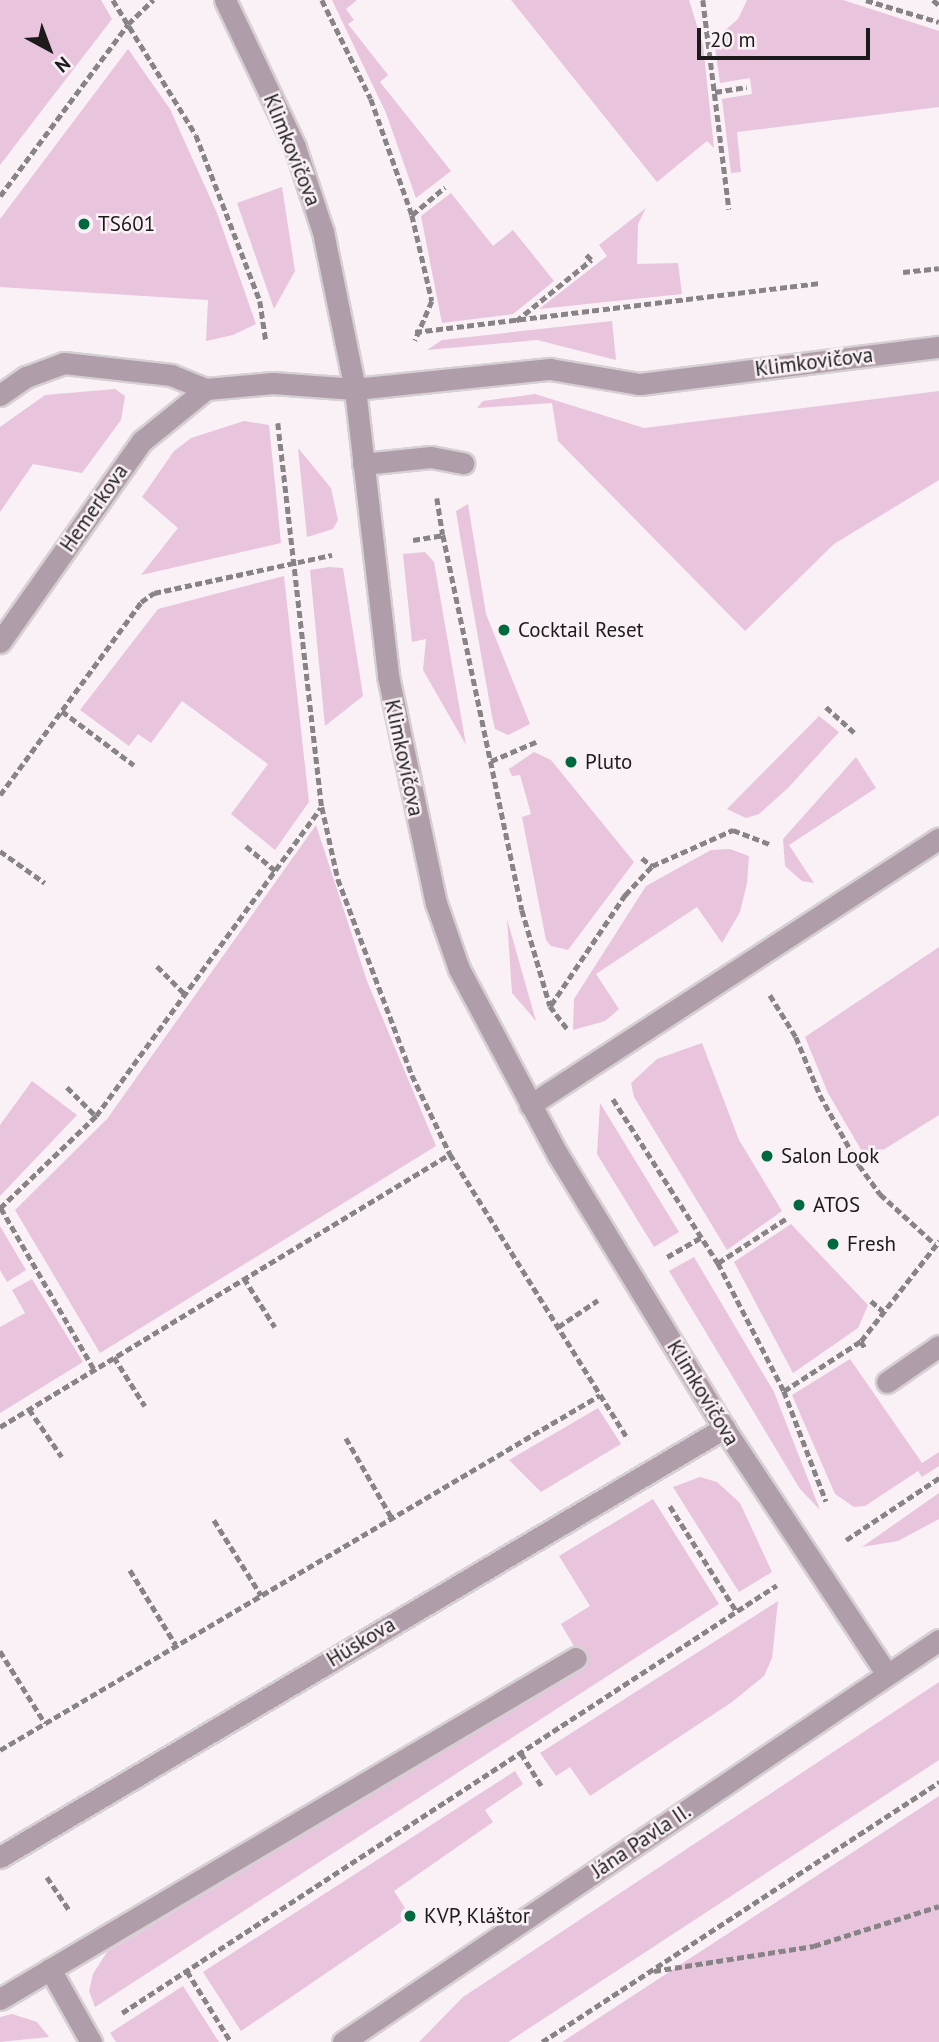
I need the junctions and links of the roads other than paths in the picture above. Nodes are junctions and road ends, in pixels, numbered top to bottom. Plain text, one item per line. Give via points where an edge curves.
1 (225, 0) edge
2 (939, 347) edge
3 (206, 389) junction
4 (355, 389) junction
5 (0, 396) edge
6 (463, 463) dead end
7 (363, 464) junction
8 (0, 642) edge
9 (939, 838) edge
10 (530, 1105) junction
11 (939, 1346) edge
12 (887, 1381) road end
13 (724, 1428) junction
14 (939, 1640) edge
15 (576, 1658) dead end
16 (887, 1674) junction
17 (0, 1857) edge
18 (50, 1969) junction
19 (0, 1998) edge
20 (89, 2039) edge
21 (343, 2042) edge

1 - 4 street, Klimkovičova via 295,147 323,232
2 - 4 street, Klimkovičova via 640,384 550,369
3 - 4 street via 273,383
3 - 5 street via 171,375 64,363 26,377
3 - 8 street, Hemerkova via 142,440
4 - 7 street, Klimkovičova
6 - 7 street via 431,457
7 - 10 street, Klimkovičova via 388,676 436,903 458,969
9 - 10 street
10 - 13 street, Klimkovičova
11 - 12 street
13 - 16 street, Klimkovičova
13 - 17 street, Húskova
14 - 16 street, Jána Pavla II.
15 - 18 street
16 - 21 street, Jána Pavla II.
18 - 19 street
18 - 20 street

